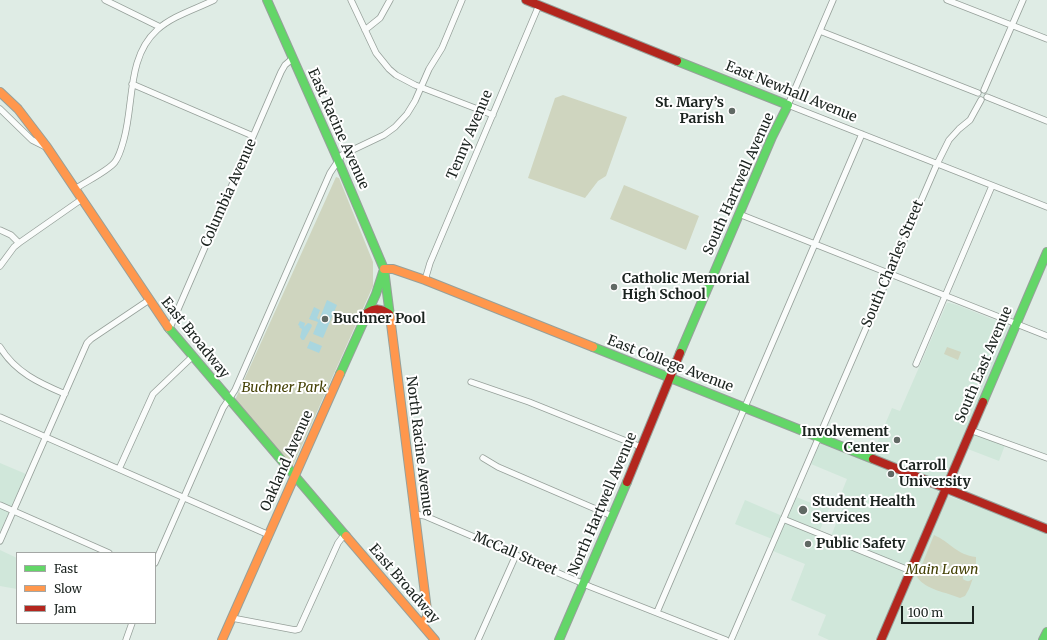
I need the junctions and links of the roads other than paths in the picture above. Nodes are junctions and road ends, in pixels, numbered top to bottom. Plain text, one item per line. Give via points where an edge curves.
1 (104, 0) edge
2 (214, 0) edge
3 (267, 0) edge
4 (352, 0) edge
5 (390, 0) edge
6 (462, 0) edge
7 (526, 0) edge
8 (833, 0) edge
9 (947, 0) edge
10 (1023, 0) edge
11 (540, 3) edge
12 (1012, 26) junction
13 (160, 28) junction
14 (365, 30) junction
15 (820, 31) junction
16 (1047, 39) edge
17 (292, 59) junction
18 (132, 84) junction
19 (421, 87) junction
20 (984, 90) junction
21 (0, 92) edge
22 (978, 93) junction
23 (987, 97) junction
24 (981, 100) junction
25 (788, 105) junction
26 (0, 109) edge
27 (493, 115) junction
28 (1047, 121) edge
29 (862, 134) junction
30 (254, 136) junction
31 (47, 147) junction
32 (338, 160) junction
33 (937, 164) junction
34 (992, 186) junction
35 (75, 189) junction
36 (82, 199) junction
37 (1047, 207) edge
38 (739, 214) junction
39 (0, 230) edge
40 (19, 243) junction
41 (815, 244) junction
42 (1047, 252) edge
43 (0, 266) edge
44 (384, 269) junction
45 (889, 274) junction
46 (425, 280) junction
47 (946, 296) junction
48 (149, 300) junction
49 (367, 313) junction
50 (389, 314) junction
51 (1016, 324) junction
52 (169, 330) junction
53 (1047, 336) edge
54 (0, 347) edge
55 (192, 357) junction
56 (916, 364) dead end
57 (670, 378) junction
58 (471, 382) dead end
59 (65, 394) junction
60 (229, 400) junction
61 (744, 408) junction
62 (0, 417) edge
63 (970, 430) junction
64 (46, 437) junction
65 (818, 438) junction
66 (641, 448) junction
67 (483, 458) dead end
68 (1047, 458) edge
69 (119, 469) junction
70 (294, 477) junction
71 (945, 489) junction
72 (184, 498) junction
73 (0, 505) edge
74 (13, 511) junction
75 (415, 514) junction
76 (612, 516) junction
77 (783, 519) junction
78 (1047, 529) edge
79 (268, 535) junction
80 (344, 535) junction
81 (0, 541) edge
82 (107, 552) edge
83 (516, 555) junction
84 (156, 561) edge
85 (911, 571) junction
86 (583, 583) junction
87 (657, 612) junction
88 (232, 618) junction
89 (132, 624) edge
90 (422, 625) junction
91 (1047, 632) edge
92 (126, 640) edge
93 (222, 640) edge
94 (435, 640) edge
95 (478, 640) edge
96 (559, 640) edge
97 (726, 640) edge
98 (731, 640) edge
99 (881, 640) edge
100 (1043, 640) edge

1 - 13 street
2 - 13 street
3 - 17 street, East Racine Avenue
4 - 14 street
5 - 14 street via 380,18
6 - 19 street via 442,48
7 - 11 street, East Newhall Avenue
8 - 15 street, South Hartwell Avenue
9 - 12 street
10 - 12 street
11 - 25 street, East Newhall Avenue
11 - 27 street, Tenny Avenue
12 - 16 street
12 - 20 street
13 - 18 street via 143,51
14 - 19 street via 376,53 389,69 406,81
15 - 22 street
15 - 25 street, South Hartwell Avenue
17 - 30 street, Columbia Avenue via 285,65
17 - 32 street, East Racine Avenue
18 - 30 street
18 - 35 street via 125,134 117,160
19 - 27 street
19 - 32 street via 411,108 395,127 380,138 342,155
20 - 22 street
20 - 23 street
21 - 31 street, East Broadway via 22,114
22 - 24 street
23 - 24 street
23 - 28 street
24 - 33 street, South Charles Street via 970,120 949,140
25 - 29 street, East Newhall Avenue
25 - 38 street, South Hartwell Avenue
26 - 31 street via 32,140
27 - 46 street, Tenny Avenue
29 - 33 street, East Newhall Avenue
29 - 41 street
30 - 52 street, Columbia Avenue
31 - 35 street, East Broadway
32 - 44 street, East Racine Avenue
32 - 60 street
33 - 34 street, East Newhall Avenue
33 - 45 street, South Charles Street
34 - 37 street, East Newhall Avenue
34 - 47 street
35 - 36 street, East Broadway
36 - 40 street
36 - 48 street, East Broadway
38 - 41 street
38 - 57 street, South Hartwell Avenue
39 - 40 street via 11,235
40 - 43 street
41 - 45 street
41 - 61 street
42 - 51 street, South East Avenue
44 - 46 street, East College Avenue via 393,269
44 - 49 street, Oakland Avenue
44 - 50 street, North Racine Avenue
45 - 47 street
45 - 65 street, South Charles Street
46 - 57 street, East College Avenue
47 - 51 street
47 - 56 street
48 - 52 street, East Broadway
48 - 59 street via 89,341
49 - 50 street via 376,308
49 - 70 street, Oakland Avenue
50 - 75 street, North Racine Avenue
51 - 53 street
51 - 63 street, South East Avenue
52 - 55 street, East Broadway
54 - 59 street via 14,366 28,376
55 - 60 street, East Broadway
55 - 69 street via 153,394
57 - 61 street, East College Avenue
57 - 66 street, North Hartwell Avenue
58 - 66 street via 530,402
59 - 64 street
60 - 70 street, East Broadway
60 - 72 street via 223,408
61 - 65 street, East College Avenue
61 - 87 street
62 - 64 street
63 - 68 street
63 - 71 street, South East Avenue
64 - 69 street
64 - 74 street
65 - 71 street, East College Avenue
65 - 77 street, South Charles Street
66 - 76 street, North Hartwell Avenue
67 - 76 street via 498,467
69 - 72 street
70 - 79 street, Oakland Avenue
70 - 80 street, East Broadway
71 - 78 street, East College Avenue
71 - 85 street, South East Avenue
72 - 79 street
72 - 84 street
73 - 74 street
74 - 81 street
74 - 82 street
75 - 83 street, McCall Street via 426,516
75 - 90 street, North Racine Avenue via 427,610 427,617
76 - 86 street, North Hartwell Avenue
77 - 85 street
77 - 98 street, South Charles Street
79 - 88 street, Oakland Avenue
80 - 88 street via 299,629
80 - 90 street, East Broadway
83 - 86 street, McCall Street
83 - 95 street
85 - 99 street, South East Avenue
86 - 87 street, McCall Street
86 - 96 street, North Hartwell Avenue
87 - 97 street, McCall Street
88 - 93 street, Oakland Avenue
89 - 92 street
90 - 94 street, East Broadway
91 - 100 street

